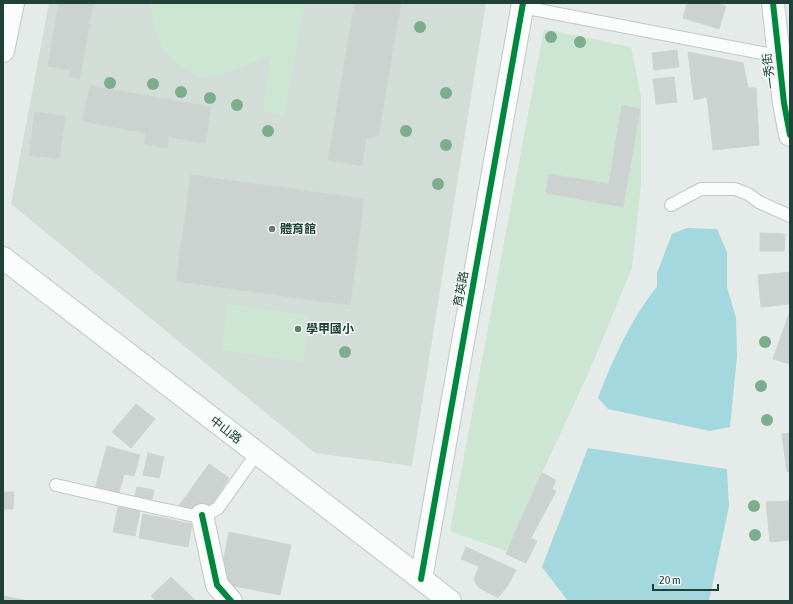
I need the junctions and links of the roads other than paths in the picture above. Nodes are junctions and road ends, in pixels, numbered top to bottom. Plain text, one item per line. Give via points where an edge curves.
1 (13, 3) edge
2 (773, 3) edge
3 (522, 5) edge
4 (3, 50) edge
5 (778, 56) junction
6 (787, 95) edge
7 (790, 135) edge
8 (671, 205) dead end
9 (790, 216) edge
10 (3, 258) edge
11 (257, 453) junction
12 (56, 485) dead end
13 (202, 515) junction
14 (421, 579) junction
15 (231, 601) edge
16 (450, 601) edge

1 - 4 street
2 - 5 street, 一秀街
3 - 5 lane
3 - 14 street, 育英路
5 - 6 street, 一秀街
6 - 7 street, 一秀街
8 - 9 lane via 701,189 735,189
10 - 11 street, 中山路
11 - 13 lane via 218,508
11 - 14 street, 中山路
12 - 13 lane via 195,516
13 - 15 street via 216,585
14 - 16 street, 中山路

